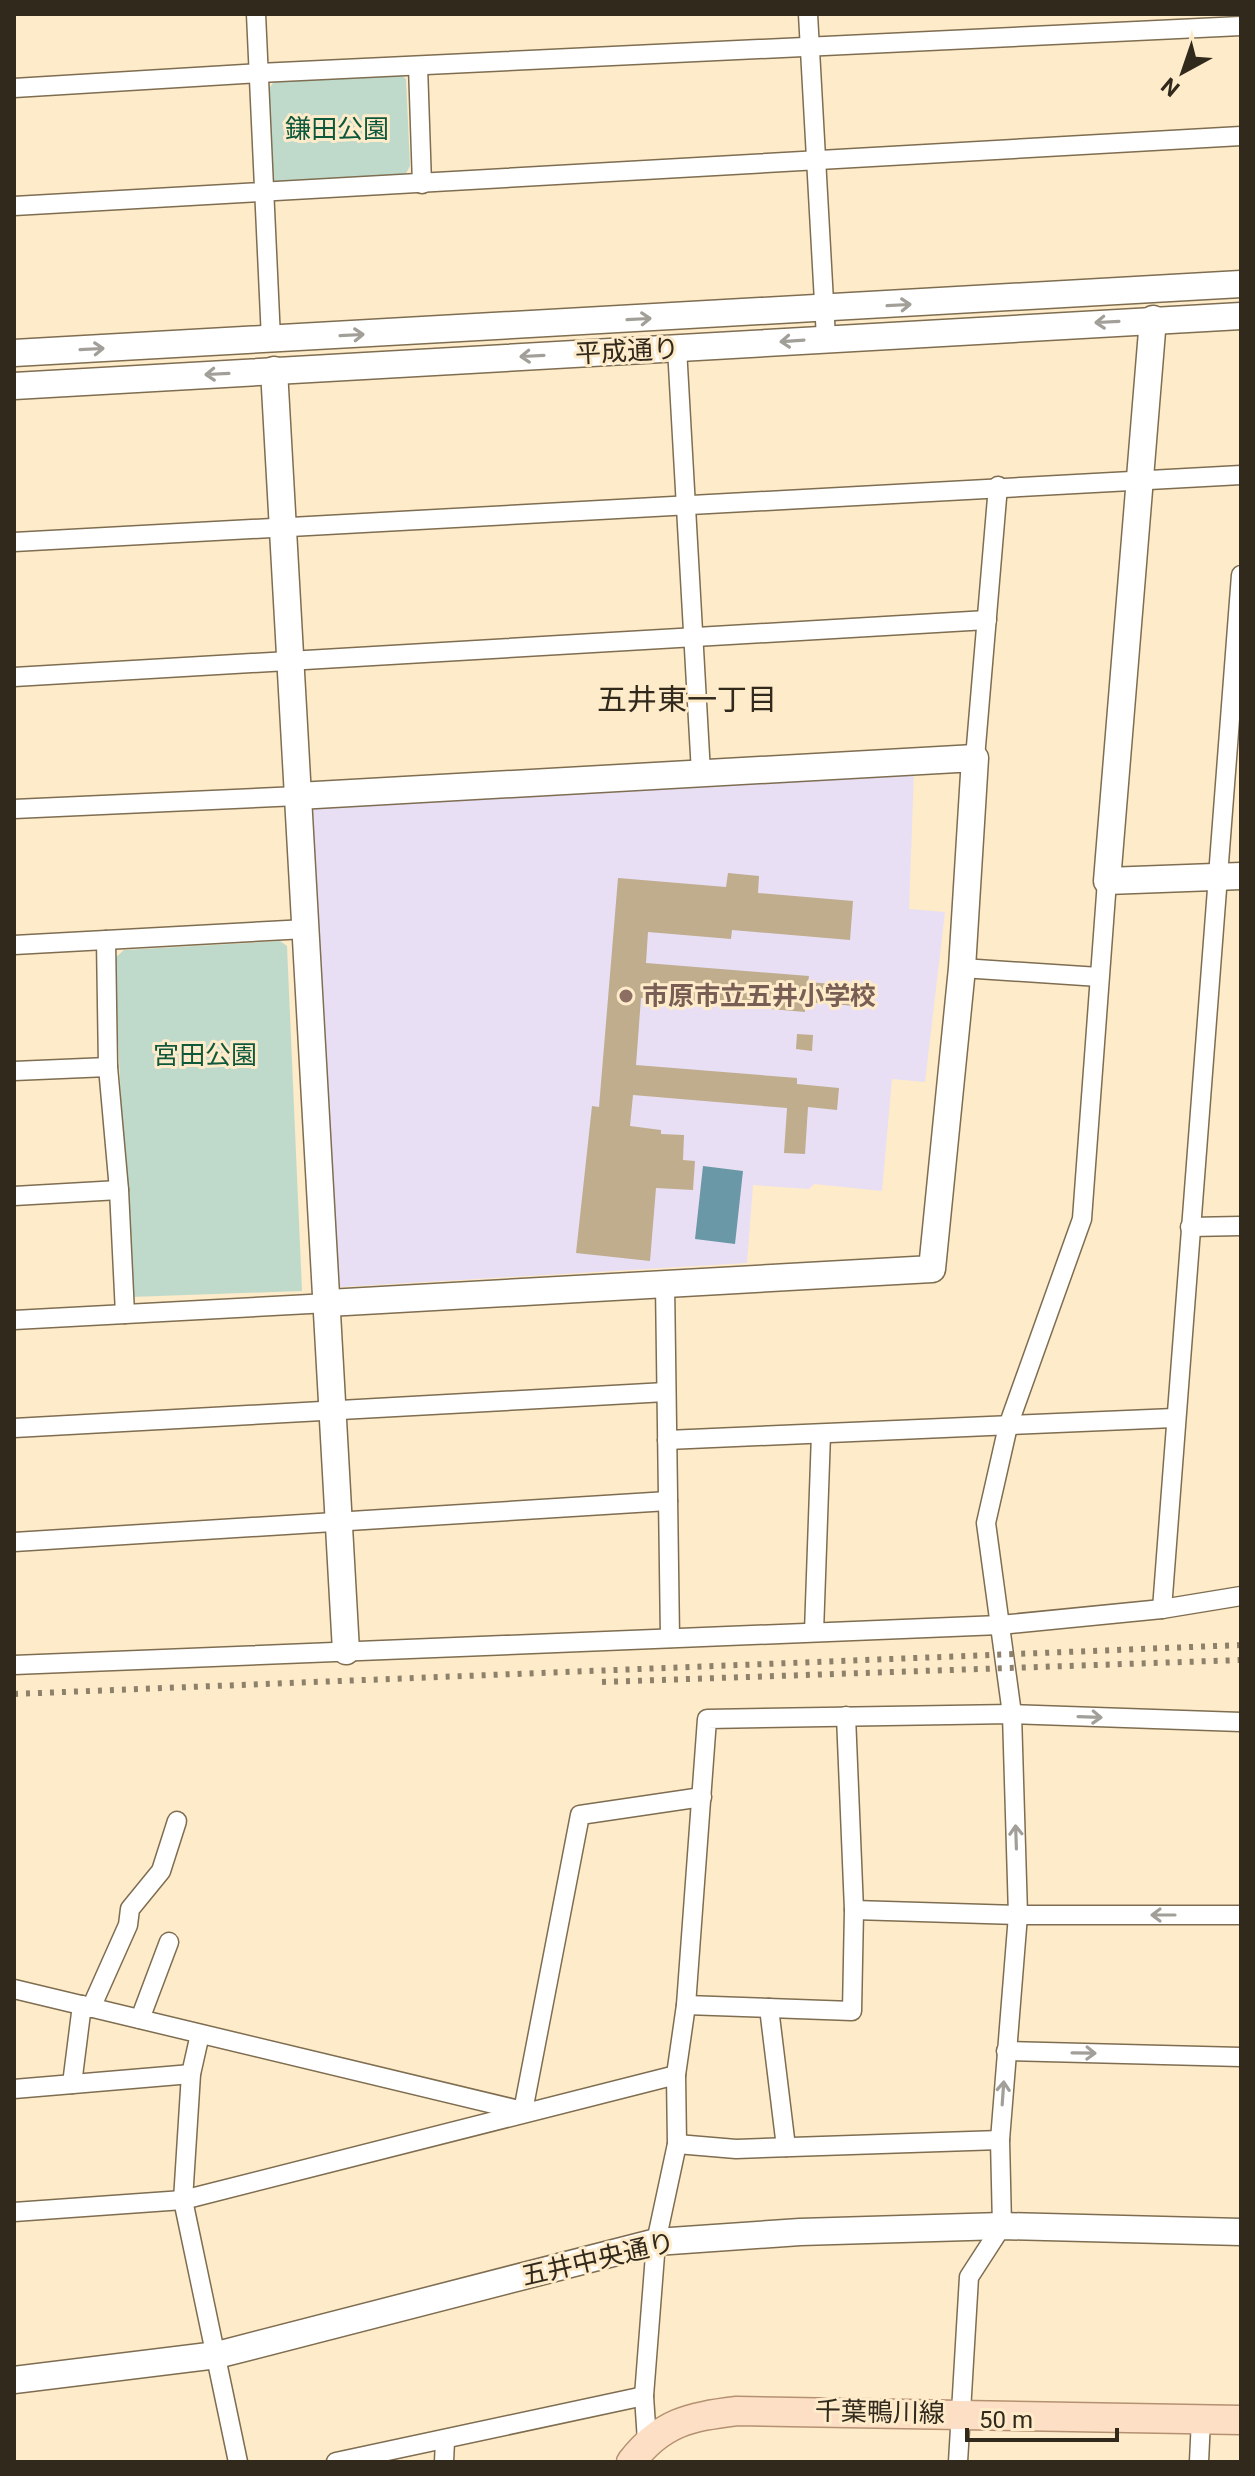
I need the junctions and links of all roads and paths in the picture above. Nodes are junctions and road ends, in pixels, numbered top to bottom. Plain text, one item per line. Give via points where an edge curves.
1 (256, 14) edge
2 (808, 14) edge
3 (1241, 26) edge
4 (809, 45) junction
5 (418, 66) junction
6 (259, 73) junction
7 (14, 88) edge
8 (1241, 136) edge
9 (816, 161) junction
10 (422, 184) junction
11 (264, 193) junction
12 (14, 206) edge
13 (1241, 284) edge
14 (824, 309) junction
15 (1241, 316) edge
16 (1153, 319) junction
17 (826, 338) junction
18 (271, 339) junction
19 (677, 348) junction
20 (14, 353) edge
21 (274, 370) junction
22 (14, 386) edge
23 (1241, 475) edge
24 (1138, 478) junction
25 (998, 486) junction
26 (687, 503) junction
27 (283, 526) junction
28 (14, 542) edge
29 (1241, 575) edge
30 (987, 620) junction
31 (693, 639) junction
32 (292, 661) junction
33 (14, 677) edge
34 (975, 758) junction
35 (701, 773) junction
36 (298, 796) junction
37 (14, 809) edge
38 (1228, 876) edge
39 (1107, 881) junction
40 (306, 929) junction
41 (106, 940) junction
42 (14, 945) edge
43 (962, 968) junction
44 (1099, 977) junction
45 (108, 1067) junction
46 (14, 1071) edge
47 (119, 1190) junction
48 (14, 1196) edge
49 (1241, 1226) edge
50 (1190, 1227) junction
51 (665, 1284) junction
52 (328, 1303) junction
53 (125, 1314) junction
54 (14, 1320) edge
55 (666, 1392) junction
56 (333, 1412) junction
57 (1174, 1418) junction
58 (1008, 1426) junction
59 (14, 1428) edge
60 (821, 1434) junction
61 (667, 1440) junction
62 (668, 1501) junction
63 (340, 1523) junction
64 (14, 1542) edge
65 (1241, 1596) edge
66 (1162, 1609) junction
67 (1000, 1625) junction
68 (814, 1632) junction
69 (670, 1638) junction
70 (346, 1651) junction
71 (14, 1665) edge
72 (1012, 1714) junction
73 (846, 1716) junction
74 (1241, 1722) edge
75 (702, 1797) junction
76 (177, 1821) dead end
77 (854, 1910) junction
78 (1018, 1915) junction
79 (1241, 1915) edge
80 (169, 1942) dead end
81 (14, 1989) edge
82 (686, 2005) junction
83 (86, 2006) junction
84 (769, 2008) junction
85 (140, 2019) junction
86 (200, 2034) junction
87 (1006, 2051) junction
88 (1241, 2057) edge
89 (191, 2074) junction
90 (676, 2075) junction
91 (72, 2084) junction
92 (14, 2089) edge
93 (523, 2111) junction
94 (1000, 2140) junction
95 (677, 2144) junction
96 (786, 2147) junction
97 (183, 2200) junction
98 (14, 2212) edge
99 (1002, 2226) junction
100 (1241, 2232) edge
101 (656, 2242) junction
102 (217, 2355) junction
103 (14, 2380) edge
104 (644, 2396) junction
105 (959, 2414) junction
106 (1201, 2419) junction
107 (1241, 2420) edge
108 (445, 2441) junction
109 (639, 2452) edge
110 (238, 2462) edge
111 (336, 2462) edge
112 (444, 2462) edge
113 (958, 2462) edge
114 (1199, 2462) edge

1 - 6 street
2 - 4 street
3 - 4 street
4 - 5 street
4 - 9 street
5 - 6 street
5 - 10 street
6 - 7 street
6 - 11 street
8 - 9 street
9 - 10 street
9 - 14 street
10 - 11 street
11 - 12 street
11 - 18 street
14 -> 13 street, 平成通り
14 - 17 street
18 -> 14 street, 平成通り
15 - 16 street, 平成通り
16 -> 17 street, 平成通り
16 - 24 street
17 -> 19 street, 平成通り
20 -> 18 street, 平成通り
19 -> 21 street, 平成通り
19 - 26 street
21 -> 22 street, 平成通り
21 - 27 street
23 - 24 street
24 - 25 street
24 - 39 street
25 - 26 street
25 - 30 street
26 - 27 street
26 - 31 street
27 - 28 street
27 - 32 street
29 - 38 street
30 - 31 street
30 - 34 street
31 - 32 street
31 - 35 street
32 - 33 street
32 - 36 street
34 - 35 street
34 - 43 street
35 - 36 street
36 - 37 street
36 - 40 street
38 - 39 street
38 - 50 street
39 - 44 street
40 - 41 street
40 - 52 street
41 - 42 street
41 - 45 street
43 - 44 street
43 - 51 street via 932,1269
44 - 58 street via 1082,1219
45 - 46 street
45 - 47 street
47 - 48 street
47 - 53 street
49 - 50 street
50 - 57 street
51 - 52 street
51 - 55 street
52 - 53 street
52 - 56 street
53 - 54 street
55 - 56 street
55 - 61 street
56 - 59 street
56 - 63 street
57 - 58 street
57 - 66 street
58 - 60 street
58 - 67 street via 986,1523
60 - 61 street
60 - 68 street
61 - 62 street
62 - 63 street
62 - 69 street
63 - 64 street
63 - 70 street
65 - 66 street
66 - 67 street
67 - 68 street
67 - 72 street
68 - 69 street
69 - 70 street
70 - 71 street
72 - 73 street
72 -> 74 street
78 -> 72 street
73 - 75 street via 707,1719
73 - 77 street
75 - 82 street
75 - 93 street via 580,1815
76 - 83 street via 161,1871 130,1909 128,1925
77 - 78 street
77 - 84 street via 852,2011
79 -> 78 street
78 - 87 street
80 - 85 street
81 - 83 street
82 - 84 street
82 - 90 street
83 - 85 street
83 - 91 street
84 - 96 street
85 - 86 street
86 - 89 street
86 - 93 street
87 -> 88 street
94 -> 87 street
89 - 91 street
89 - 97 street
90 - 93 street
90 - 95 street
91 - 92 street
93 - 97 street
94 - 96 street
94 - 99 street
95 - 96 street
95 - 101 street
97 - 98 street
97 - 102 street
99 - 100 street, 五井中央通り
99 - 101 street, 五井中央通り
99 - 105 street via 969,2277
101 - 102 street, 五井中央通り
101 - 104 street
102 - 103 street, 五井中央通り
102 - 110 street
104 - 108 street
104 - 109 street
105 - 106 main road, 千葉鴨川線
105 - 109 main road, 千葉鴨川線 via 737,2411 697,2416 665,2428
105 - 113 street
106 - 107 main road, 千葉鴨川線
106 - 114 street
108 - 111 street
108 - 112 street

